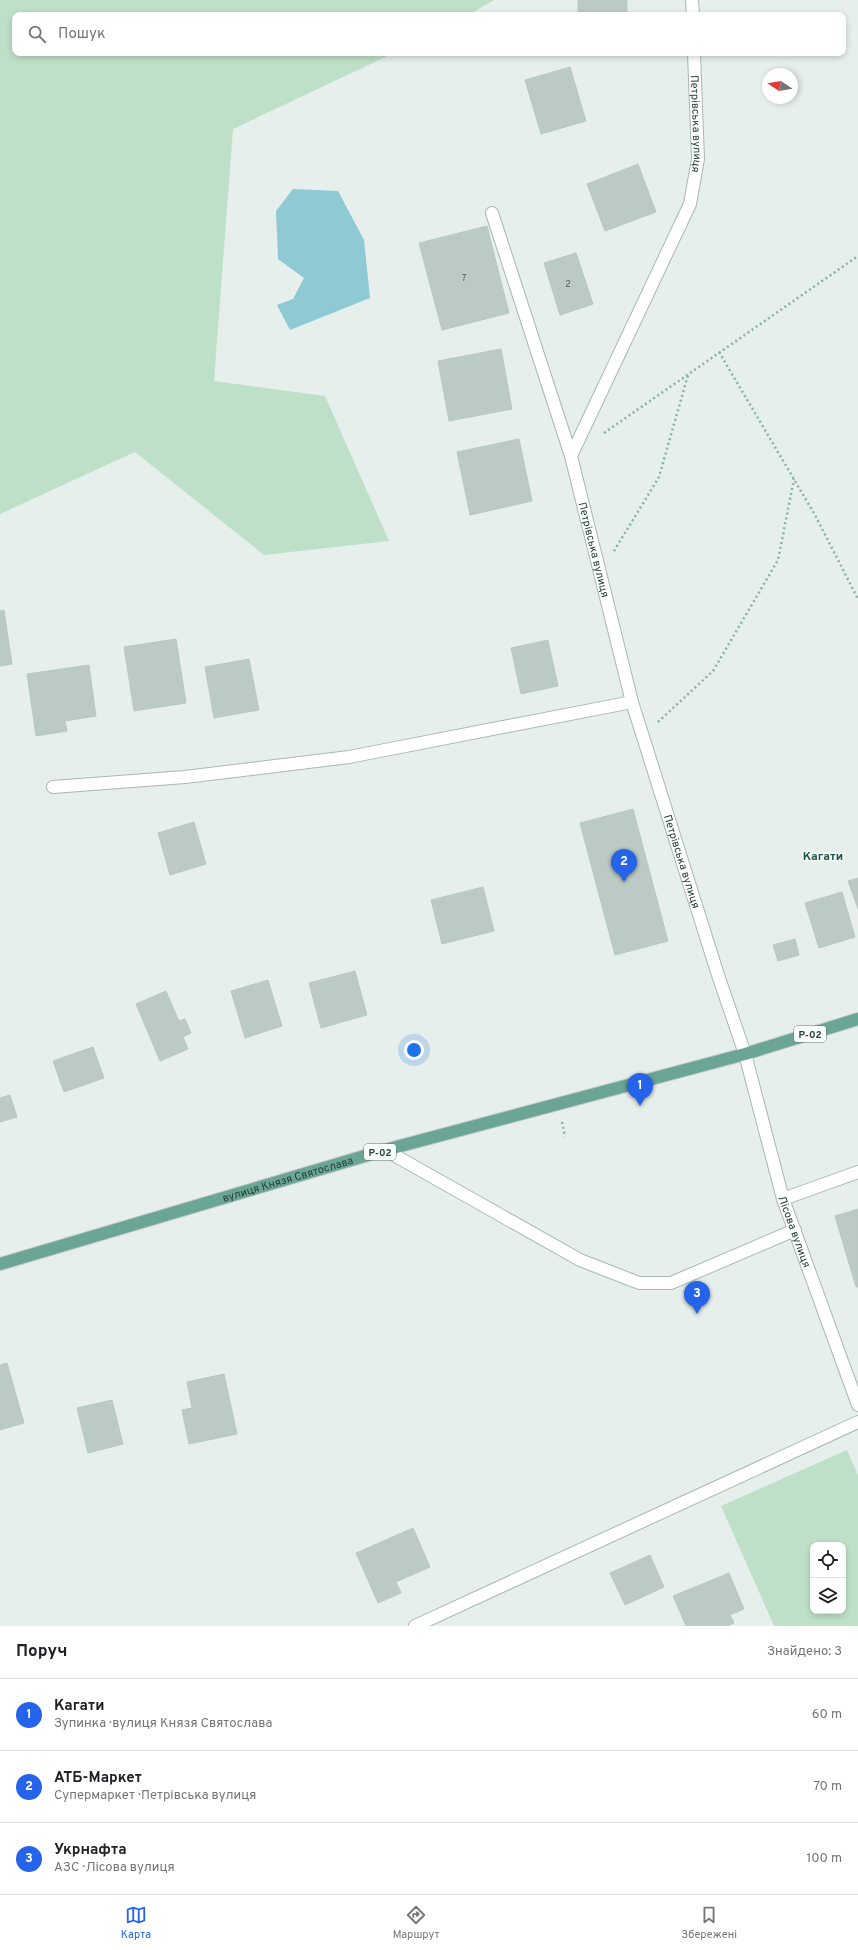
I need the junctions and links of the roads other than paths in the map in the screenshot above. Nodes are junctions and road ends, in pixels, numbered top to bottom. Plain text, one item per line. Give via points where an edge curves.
1 (692, 0) edge
2 (693, 12) edge
3 (694, 56) edge
4 (492, 213) dead end
5 (571, 456) junction
6 (632, 702) junction
7 (53, 787) dead end
8 (858, 1019) edge
9 (745, 1054) junction
10 (385, 1150) junction
11 (858, 1172) edge
12 (784, 1198) junction
13 (795, 1230) junction
14 (0, 1264) edge
15 (858, 1405) edge
16 (858, 1422) edge
17 (415, 1626) edge

1 - 2 street
3 - 5 street, Петрівська вулиця via 698,159 690,204
4 - 5 street
5 - 6 street, Петрівська вулиця
6 - 7 street via 349,758 185,777
6 - 9 street, Петрівська вулиця
8 - 9 main road, вулиця Князя Святослава / Р-02
9 - 10 main road, вулиця Князя Святослава / Р-02
9 - 12 street, Лісова вулиця
10 - 13 street via 580,1260 639,1283 671,1283
10 - 14 main road, вулиця Князя Святослава / Р-02
11 - 12 street
12 - 13 street, Лісова вулиця
13 - 15 street, Лісова вулиця
16 - 17 street

